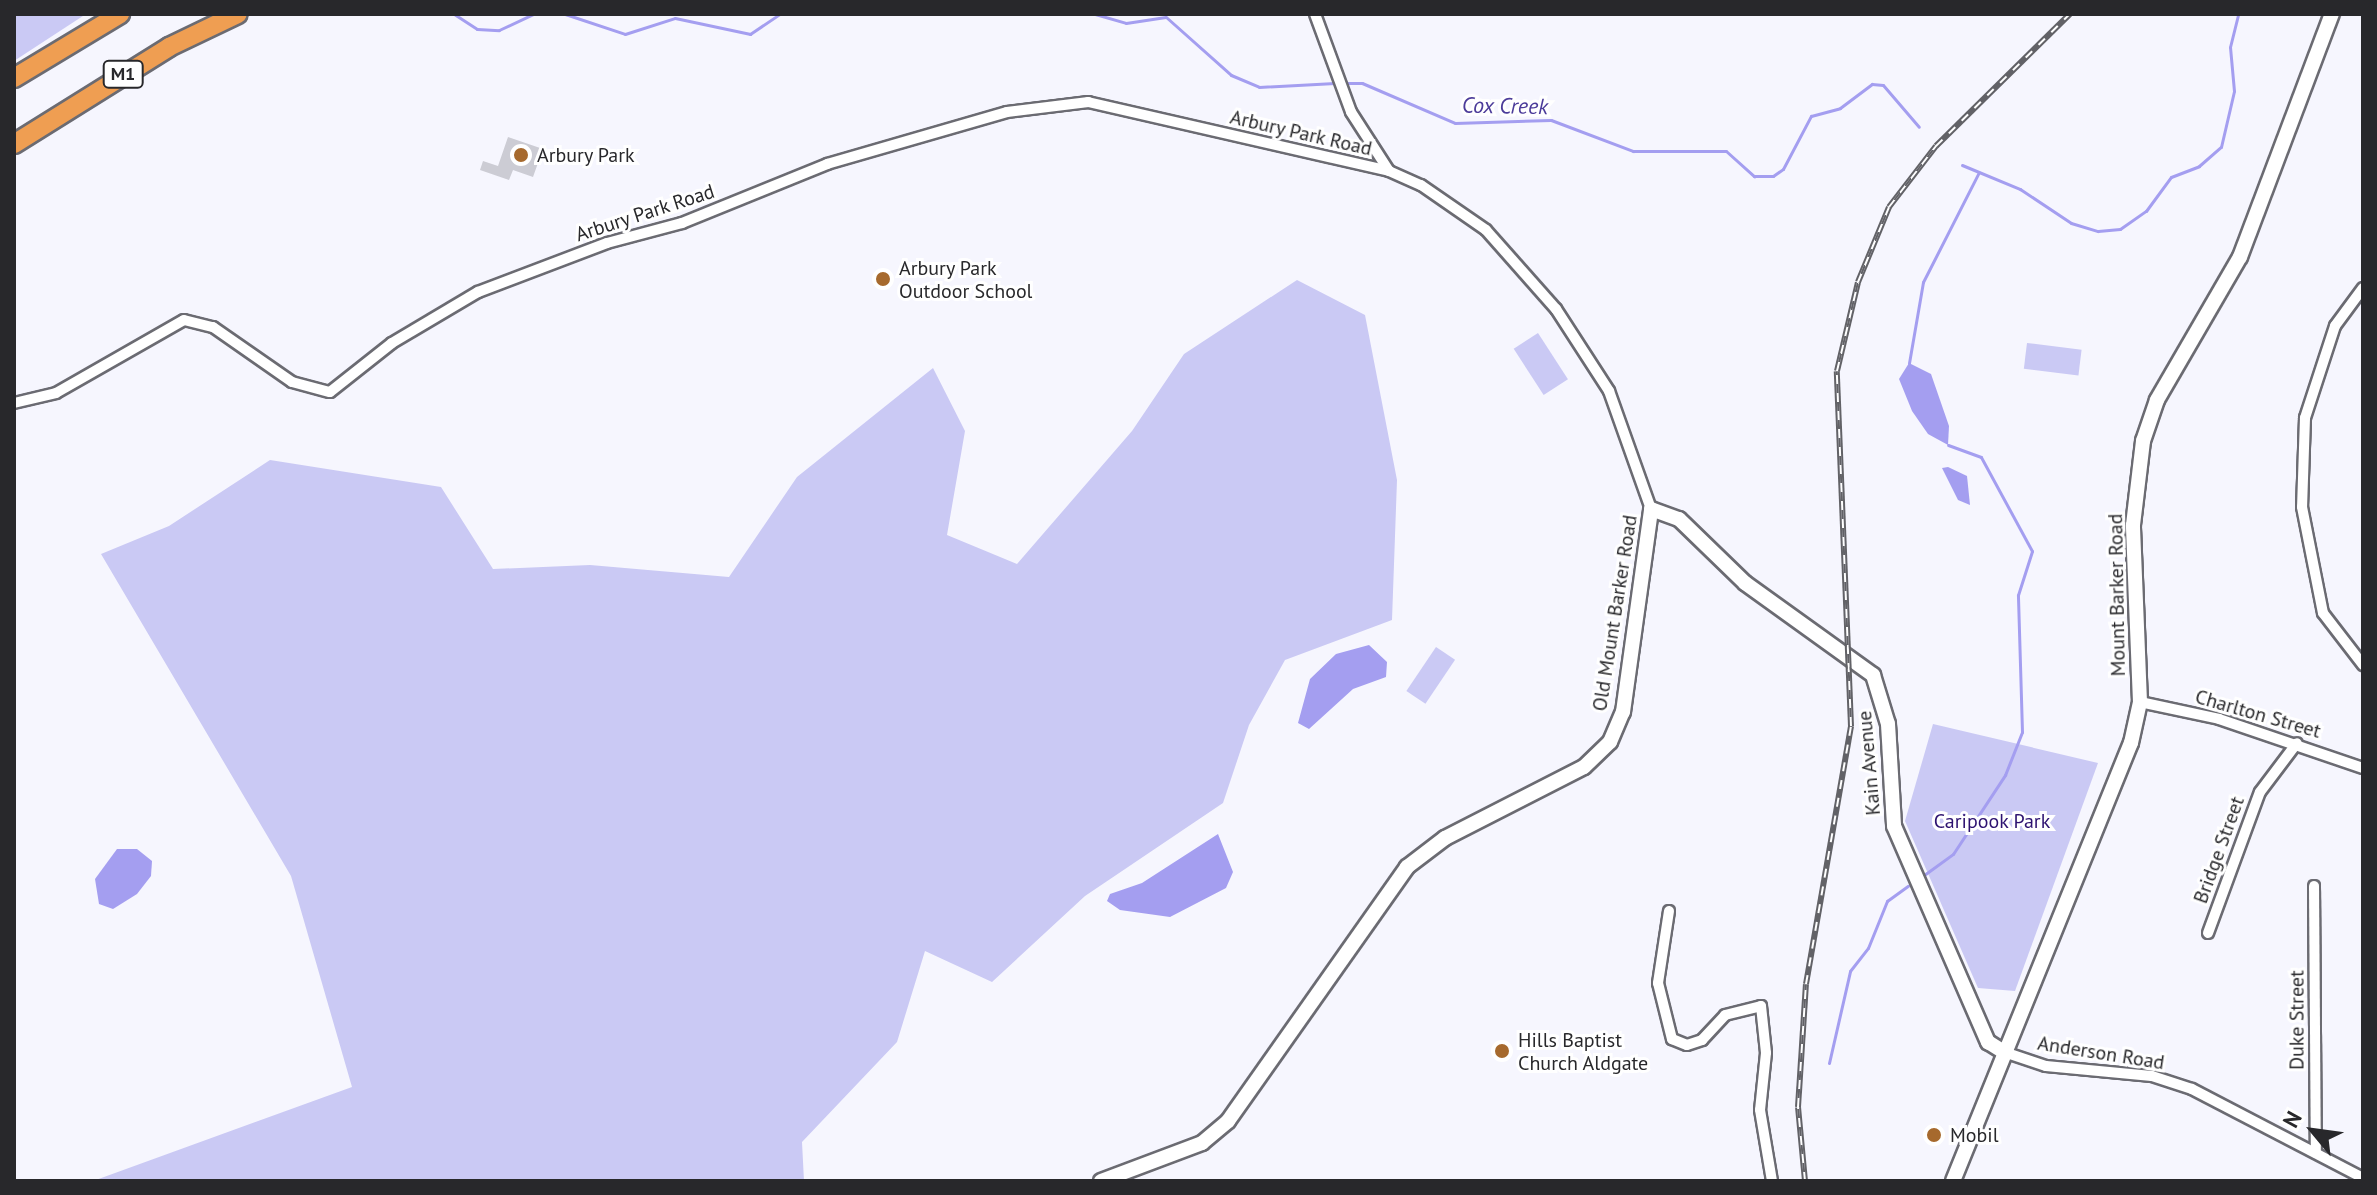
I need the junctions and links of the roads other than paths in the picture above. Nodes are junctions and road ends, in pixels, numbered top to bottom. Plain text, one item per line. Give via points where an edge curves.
1 (120, 14) edge
2 (238, 14) edge
3 (1315, 14) edge
4 (2332, 14) edge
5 (14, 78) edge
6 (14, 144) edge
7 (1389, 171) junction
8 (2363, 288) edge
9 (14, 403) edge
10 (1651, 509) junction
11 (2363, 665) edge
12 (2140, 702) junction
13 (2297, 743) junction
14 (2363, 768) edge
15 (2314, 886) dead end
16 (1669, 911) dead end
17 (2208, 933) dead end
18 (2004, 1052) junction
19 (2316, 1153) junction
20 (2363, 1178) edge
21 (1101, 1181) edge
22 (1772, 1181) edge
23 (1953, 1181) edge

1 - 5 highway
2 - 6 highway, M1 via 89,94
3 - 7 street via 1338,64 1347,101
4 - 12 main road, Mount Barker Road via 2240,257 2157,400 2143,441 2133,525
7 - 9 street, Arbury Park Road via 1088,102 1007,112 827,164 682,223 607,243 478,292 392,343 330,392 292,382 213,327 184,320 56,393
7 - 10 street, Old Mount Barker Road via 1421,185 1486,230 1556,309 1609,391
8 - 11 street via 2335,326 2305,418 2302,507 2323,613
10 - 18 main road, Kain Avenue via 1679,519 1745,583 1873,675 1888,724 1894,826 1988,1042
10 - 21 main road, Old Mount Barker Road via 1623,712 1610,742 1584,767 1445,838 1407,867 1228,1121 1202,1143
12 - 13 street, Charlton Street
12 - 18 main road, Mount Barker Road via 2078,882
13 - 14 street, Charlton Street
13 - 17 street, Bridge Street via 2260,792
15 - 19 street, Duke Street
16 - 22 street via 1658,983 1672,1039 1687,1045 1702,1040 1725,1015 1761,1006 1766,1053 1760,1110
18 - 19 street, Anderson Road via 2046,1066 2152,1076 2192,1089
18 - 23 main road, Mount Barker Road
19 - 20 street, Anderson Road

